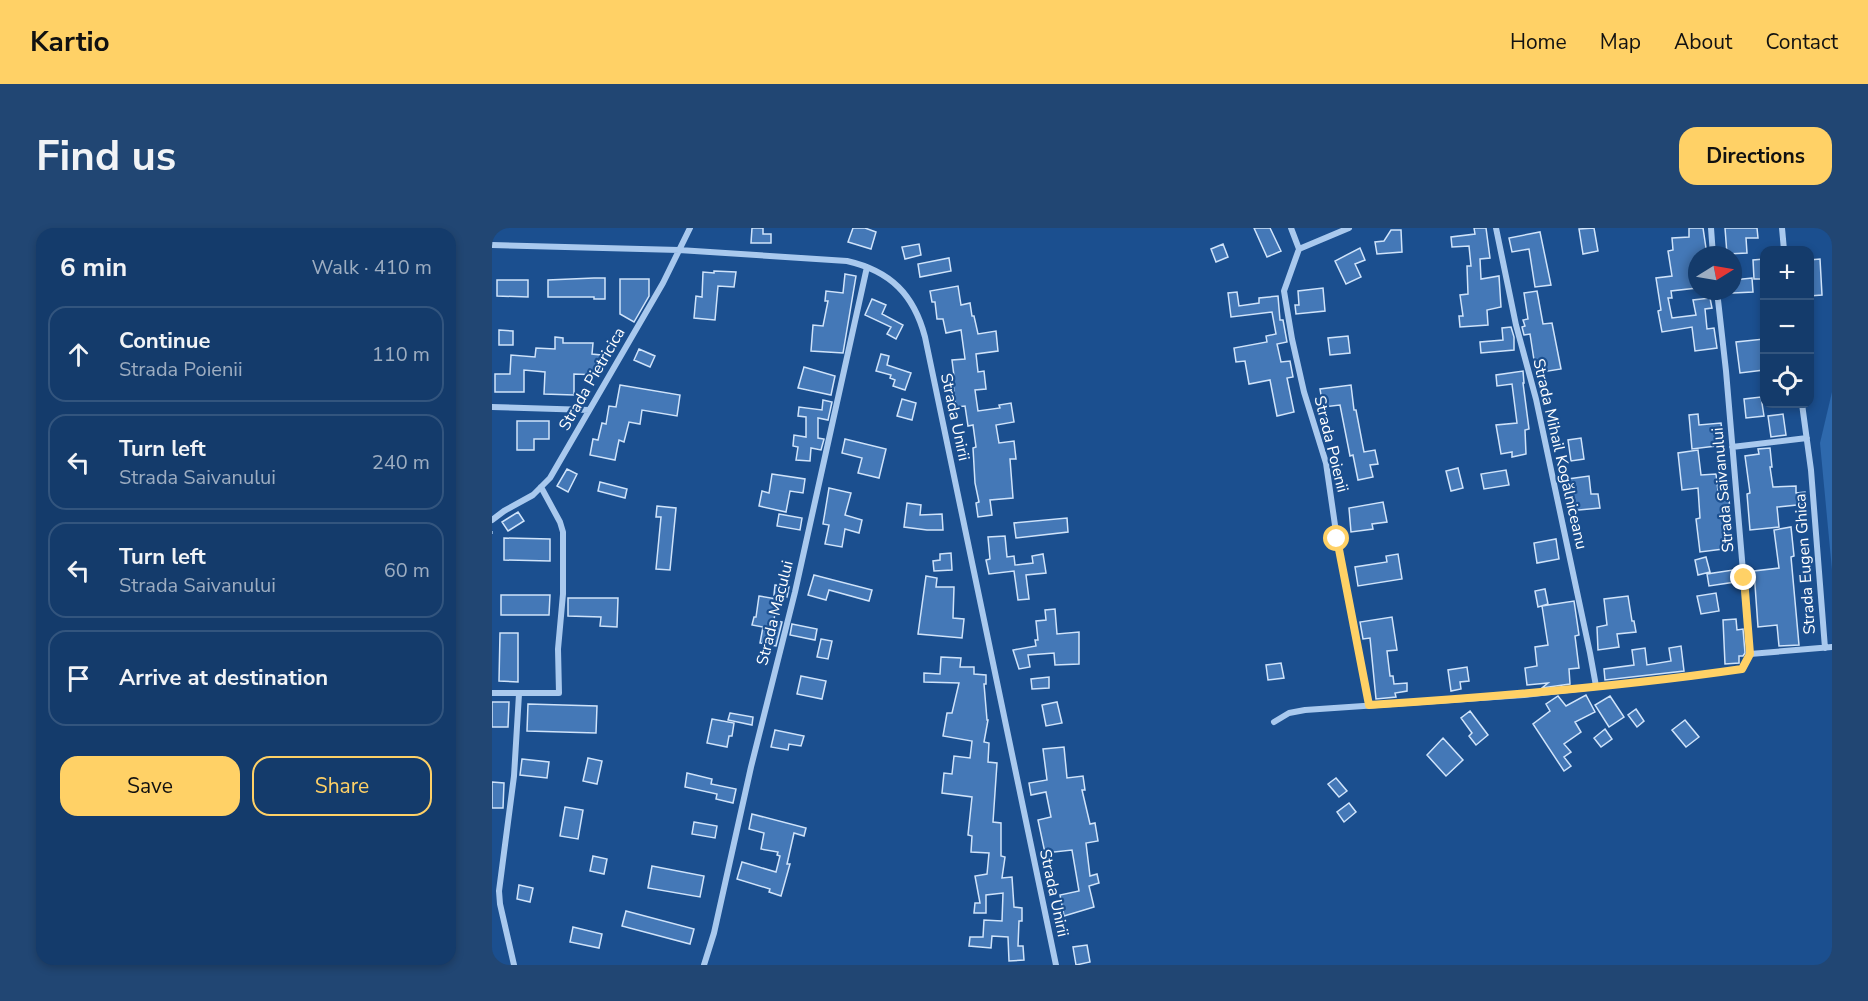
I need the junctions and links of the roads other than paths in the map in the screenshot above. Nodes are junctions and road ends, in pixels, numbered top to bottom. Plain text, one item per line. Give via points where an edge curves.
1 (690, 228) edge
2 (1291, 228) edge
3 (1348, 228) edge
4 (1496, 228) edge
5 (1711, 228) edge
6 (1782, 228) edge
7 (492, 245) edge
8 (1712, 246) edge
9 (1784, 246) edge
10 (1299, 249) junction
11 (679, 250) junction
12 (867, 267) junction
13 (1718, 300) edge
14 (492, 407) edge
15 (1803, 408) edge
16 (589, 410) junction
17 (1807, 438) junction
18 (1732, 447) junction
19 (541, 487) junction
20 (492, 520) edge
21 (1829, 648) edge
22 (1750, 654) junction
23 (1596, 686) junction
24 (492, 693) edge
25 (519, 694) junction
26 (1369, 705) junction
27 (1274, 722) dead end
28 (514, 965) edge
29 (705, 965) edge
30 (1056, 965) edge

1 - 11 street, Strada Pietricica
2 - 10 street
3 - 10 street
4 - 23 street, Strada Mihail Kogălniceanu
5 - 8 street
6 - 9 street
7 - 11 street, Strada Unirii
10 - 26 street, Strada Poienii via 1284,291 1304,392 1326,463
11 - 12 street, Strada Unirii via 830,259
11 - 16 street, Strada Pietricica
12 - 29 street, Strada Macului via 795,592
12 - 30 street, Strada Unirii via 897,285 915,307 921,322
13 - 18 street, Strada Saivanului
14 - 16 street
15 - 17 street, Strada Eugen Ghica
16 - 19 street, Strada Pietricica
17 - 18 street
17 - 21 street, Strada Eugen Ghica
18 - 22 street, Strada Saivanului
19 - 20 street, Strada Pietricica
19 - 25 street via 560,522 564,552 559,693
21 - 22 street, Strada Eugen Ghica
22 - 23 street via 1742,669
23 - 26 street
24 - 25 street
25 - 28 street via 514,776 499,891
26 - 27 street via 1305,710

